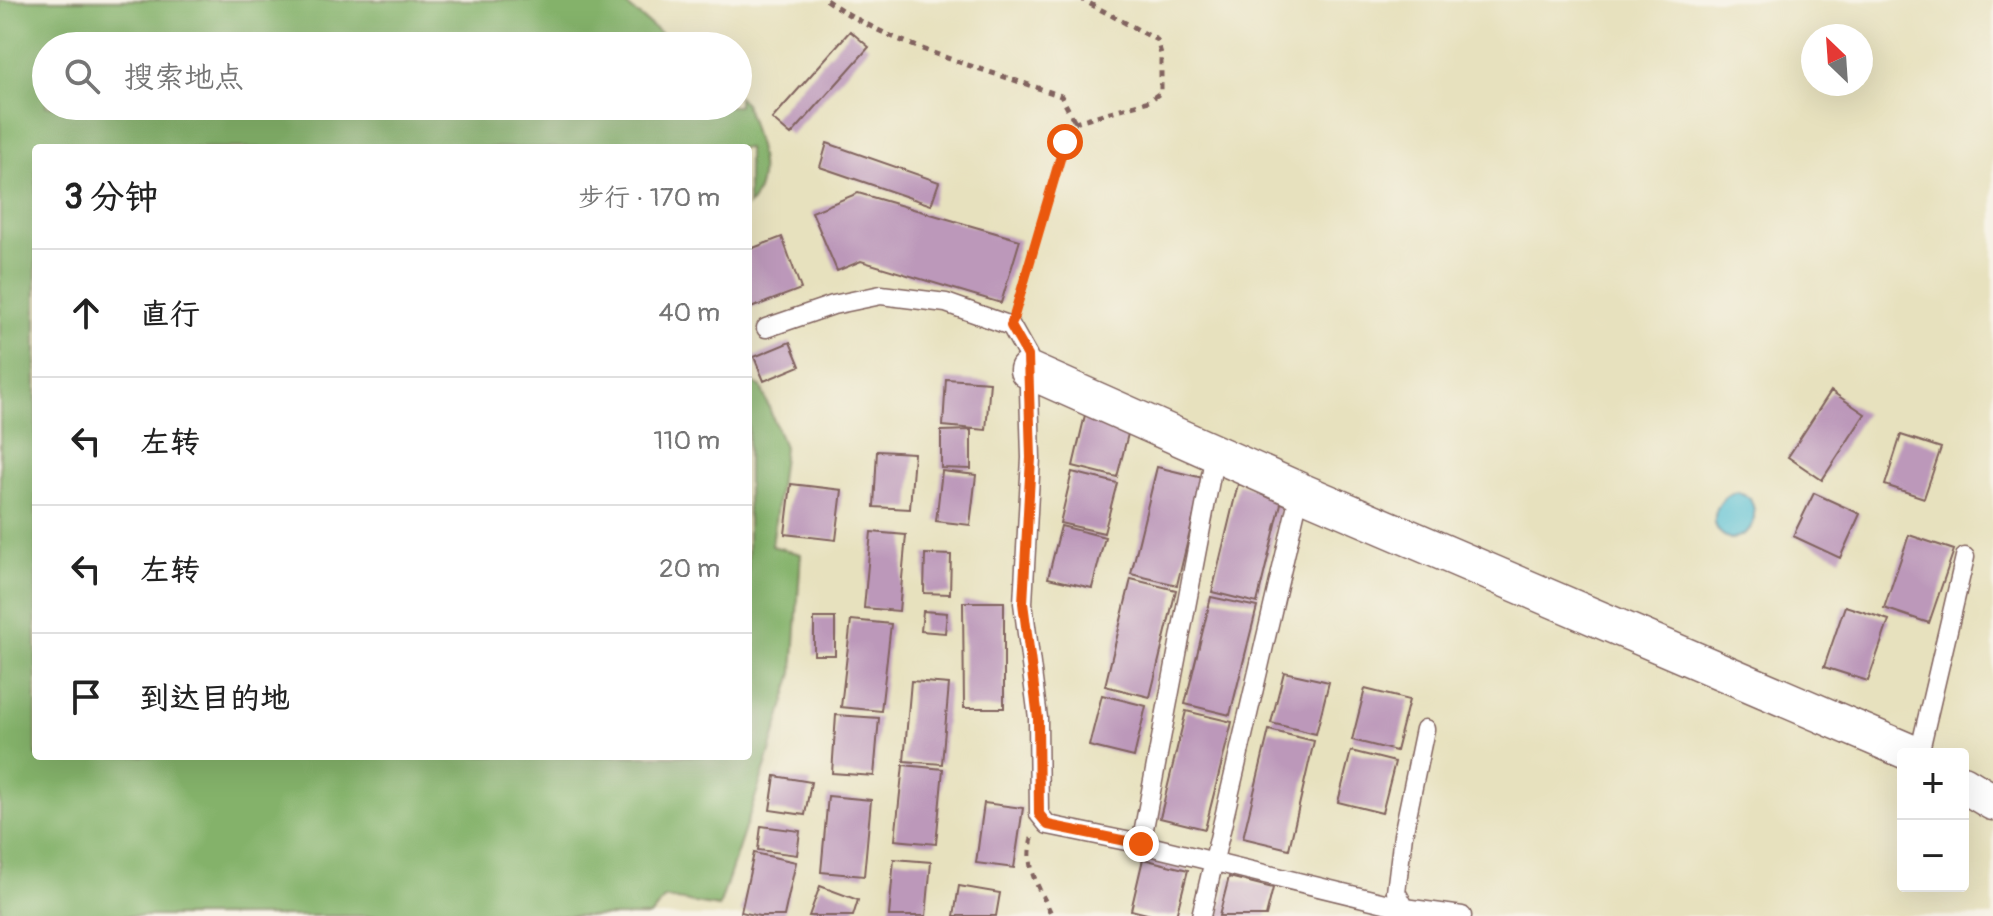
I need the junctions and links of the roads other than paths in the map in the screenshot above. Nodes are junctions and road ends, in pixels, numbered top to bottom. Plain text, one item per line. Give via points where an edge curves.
1 (766, 328) dead end
2 (1028, 370) junction
3 (1215, 454) junction
4 (1300, 491) junction
5 (1965, 557) dead end
6 (1425, 729) dead end
7 (1902, 748) edge
8 (1917, 748) edge
9 (1969, 788) edge
10 (1993, 802) edge
11 (1141, 844) junction
12 (1215, 862) junction
13 (1405, 908) junction
14 (1201, 916) edge
15 (1462, 916) edge

1 - 2 lane via 881,295 946,303 1011,326 1028,356
2 - 3 street
2 - 11 lane via 1031,458 1023,603 1038,718 1039,814 1048,825
3 - 4 street
3 - 11 lane
4 - 7 street
4 - 12 lane
5 - 8 lane
6 - 13 lane via 1396,892
9 - 10 street
11 - 12 lane
12 - 13 lane
12 - 14 lane
13 - 15 lane

